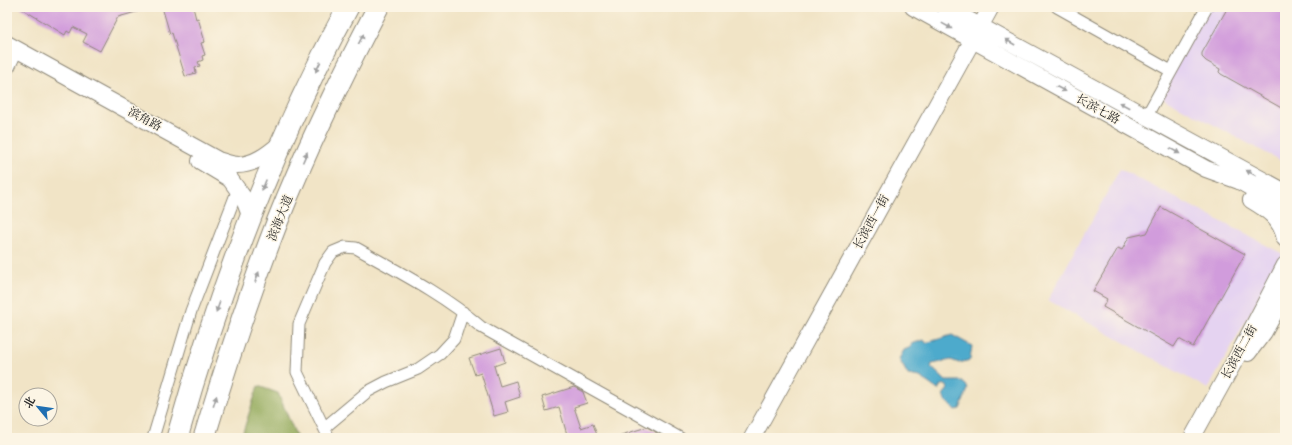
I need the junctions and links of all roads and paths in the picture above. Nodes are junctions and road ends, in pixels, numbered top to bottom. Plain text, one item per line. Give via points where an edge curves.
1 (348, 7) edge
2 (378, 7) edge
3 (913, 7) edge
4 (945, 7) edge
5 (980, 7) edge
6 (991, 7) edge
7 (1057, 7) edge
8 (1207, 7) edge
9 (972, 31) junction
10 (9, 54) edge
11 (1171, 71) junction
12 (1146, 116) junction
13 (283, 140) junction
14 (1206, 169) junction
15 (238, 189) junction
16 (1282, 189) edge
17 (1285, 207) edge
18 (251, 218) junction
19 (1285, 239) edge
20 (1285, 265) edge
21 (1285, 282) edge
22 (1285, 294) edge
23 (463, 312) junction
24 (1242, 360) junction
25 (324, 428) junction
26 (153, 438) edge
27 (177, 438) edge
28 (204, 438) edge
29 (329, 438) edge
30 (680, 438) edge
31 (742, 438) edge
32 (752, 438) edge
33 (1192, 438) edge
34 (1200, 438) edge

1 -> 13 highway
28 -> 2 highway, 滨海大道 via 237,334 278,220 328,107
3 -> 9 street, 长滨七路
4 - 9 street, 长滨七路
5 - 9 street, 长滨西一街
6 - 9 street, 长滨西一街
7 - 11 street
8 - 11 street
12 -> 9 street, 长滨七路
9 -> 14 street, 长滨七路
9 - 31 street, 长滨西一街
9 - 32 street, 长滨西一街
10 - 13 street, 滨角路 via 218,160 235,165 248,164 269,153
10 - 15 street, 滨角路 via 214,169 230,179
11 - 12 street
16 -> 12 street, 长滨七路
13 -> 18 highway
14 - 17 street, 长滨七路 via 1238,181
14 - 19 street via 1233,190 1272,213 1281,225
15 - 18 street, 滨角路
15 - 26 street via 189,318
18 -> 27 highway via 216,312
20 - 33 street, 长滨西二街
21 - 24 street, 长滨西二街
22 - 24 street via 1264,332
23 - 25 street via 454,339 440,354 418,369 368,392
23 - 25 street via 435,292 356,248 346,247 333,252 325,262 299,324 297,372
23 - 30 street via 481,327
24 - 34 street, 长滨西二街
25 - 29 street

